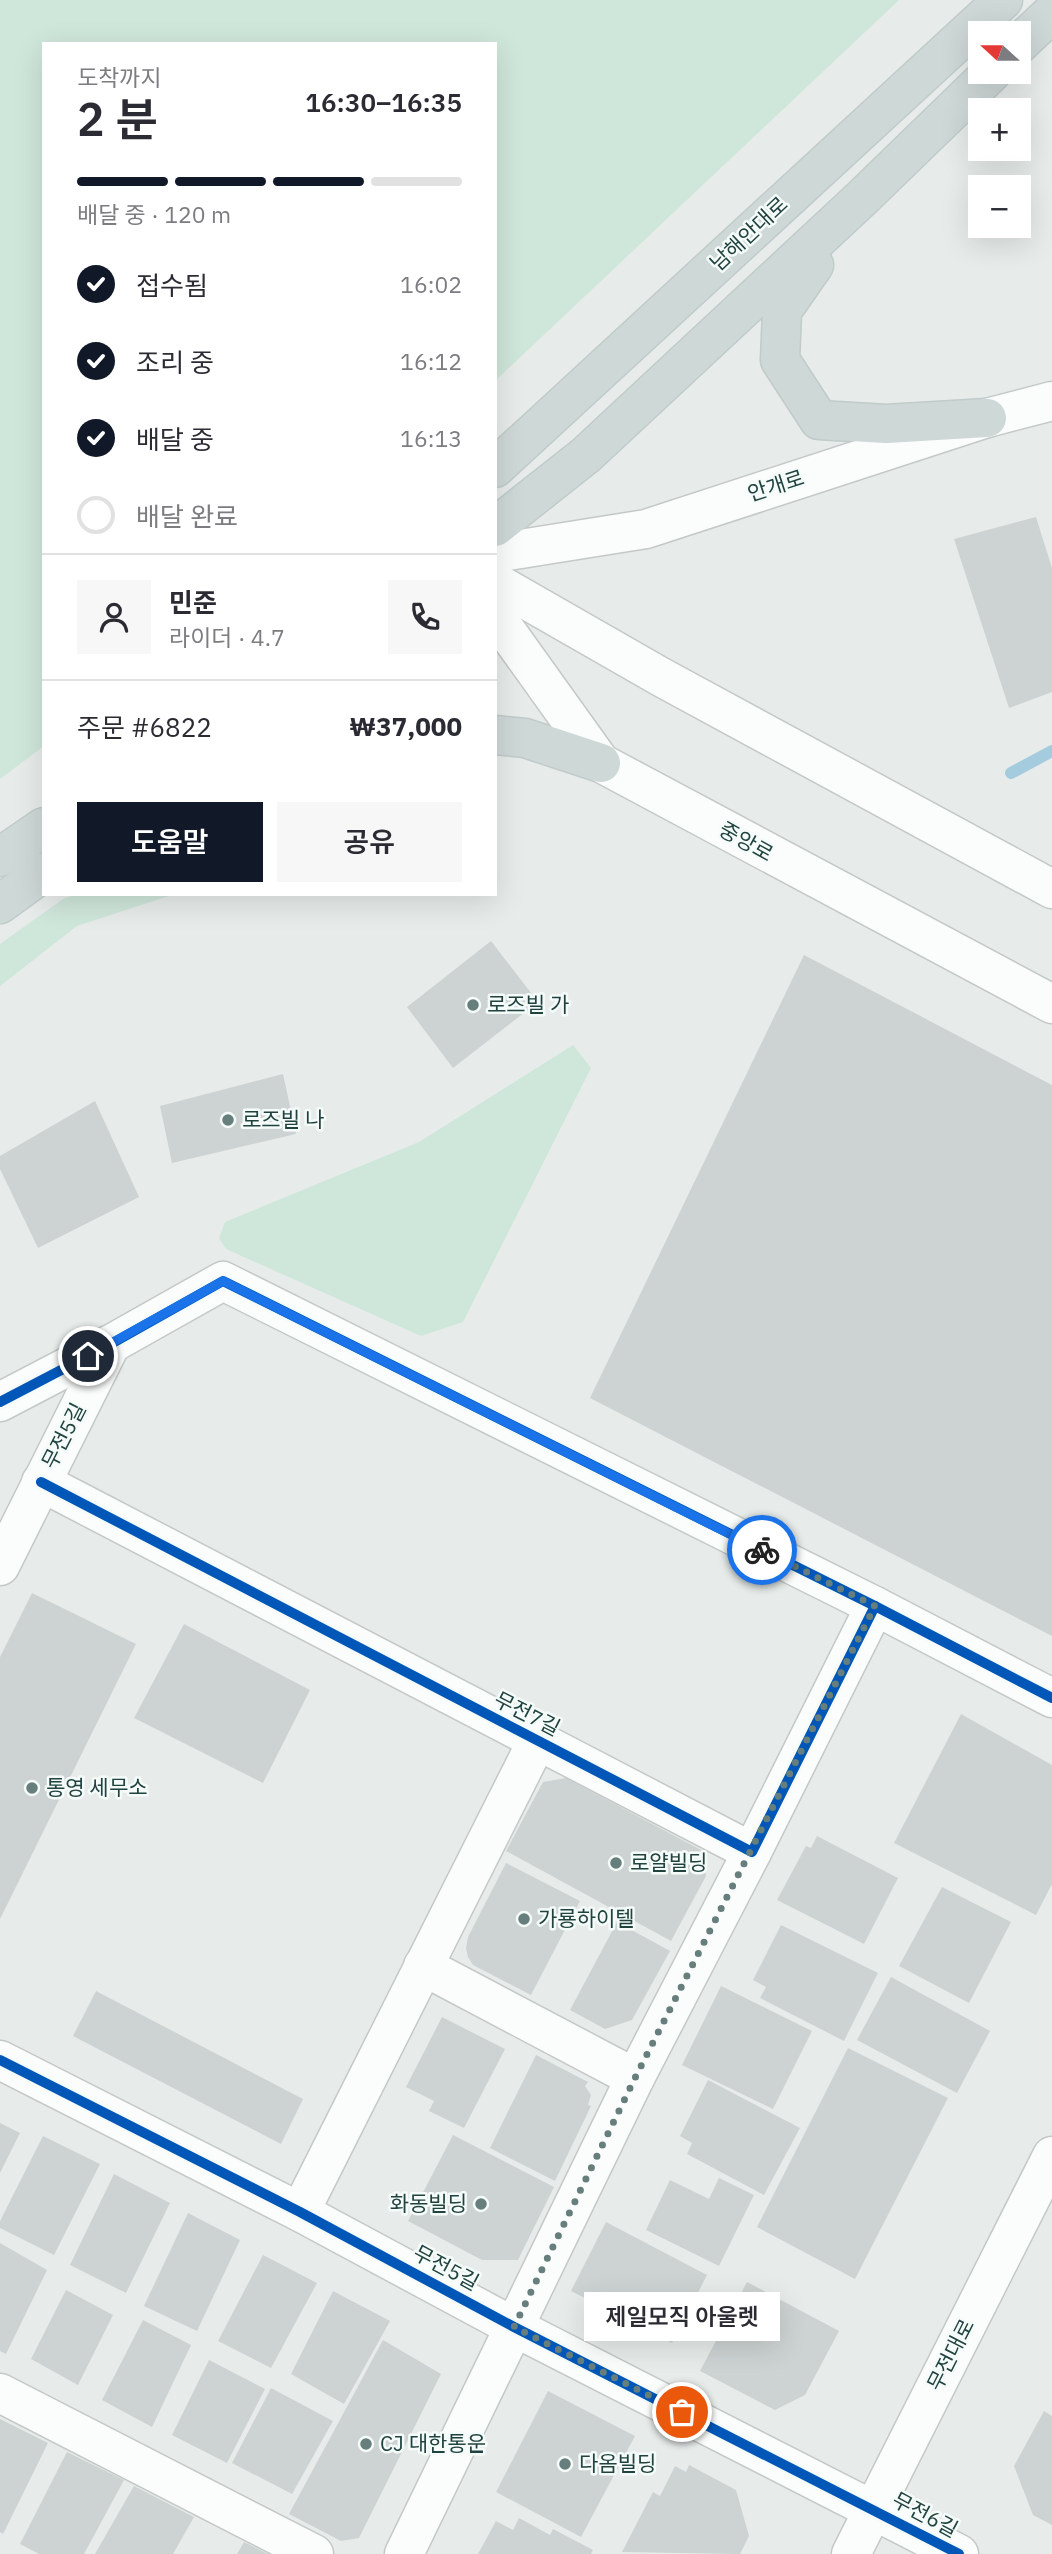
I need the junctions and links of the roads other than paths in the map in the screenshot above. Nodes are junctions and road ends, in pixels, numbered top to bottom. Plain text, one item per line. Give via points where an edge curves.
1 (1003, 0) edge
2 (1052, 13) edge
3 (1031, 33) edge
4 (980, 84) edge
5 (861, 199) junction
6 (1052, 401) edge
7 (987, 418) junction
8 (497, 466) edge
9 (497, 525) edge
10 (497, 553) edge
11 (497, 583) edge
12 (497, 618) edge
13 (497, 735) edge
14 (601, 762) junction
15 (42, 828) edge
16 (0, 857) edge
17 (1052, 889) edge
18 (1052, 1004) edge
19 (111, 1344) junction
20 (0, 1402) edge
21 (41, 1482) junction
22 (0, 1566) edge
23 (875, 1606) junction
24 (1052, 1698) edge
25 (537, 1741) junction
26 (752, 1852) junction
27 (423, 1966) junction
28 (0, 2060) edge
29 (635, 2078) junction
30 (1052, 2156) edge
31 (300, 2212) junction
32 (514, 2327) junction
33 (0, 2393) edge
34 (874, 2509) junction
35 (314, 2554) edge
36 (404, 2554) edge
37 (851, 2554) edge
38 (959, 2554) edge

1 - 8 main road, 남해안대로
2 - 3 main road
4 - 5 main road
5 - 7 main road via 782,311 780,360 819,419 886,424
5 - 9 main road via 586,455
6 - 7 street, 안개로
7 - 10 street, 안개로 via 646,529
11 - 17 street
12 - 14 street, 중앙로
13 - 14 main road via 525,738
14 - 18 street, 중앙로
15 - 16 main road
19 - 20 street
19 - 21 street, 무전5길
19 - 23 street via 223,1281
21 - 22 street, 무전5길
21 - 25 street, 무전7길
23 - 24 street
23 - 26 street
25 - 26 street, 무전7길
25 - 27 street
26 - 29 street
27 - 29 street
27 - 31 street
28 - 31 street, 무전5길
29 - 32 street
30 - 34 street, 무전대로
31 - 32 street, 무전5길
32 - 34 street, 무전5길
32 - 36 street
33 - 35 street
34 - 37 street, 무전대로
34 - 38 street, 무전6길

